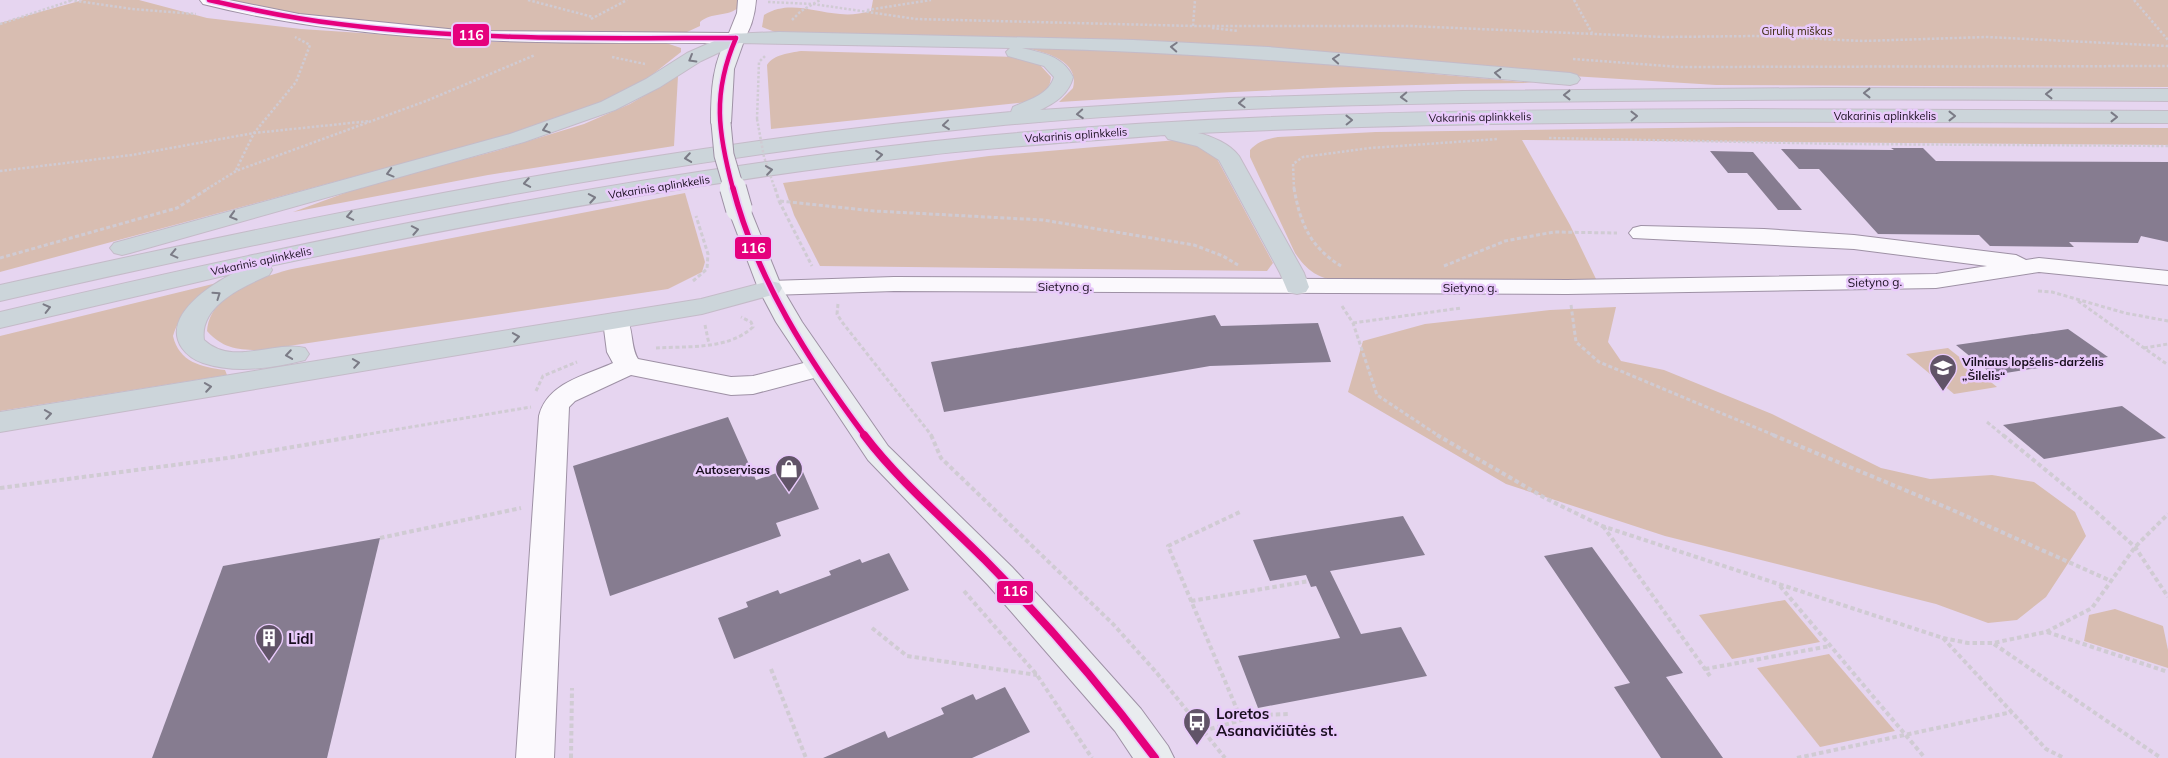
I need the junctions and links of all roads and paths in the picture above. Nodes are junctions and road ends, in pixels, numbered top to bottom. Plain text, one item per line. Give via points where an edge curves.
1 (73, 0) edge
2 (209, 0) edge
3 (820, 0) edge
4 (931, 0) edge
5 (1195, 0) edge
6 (1574, 0) edge
7 (2134, 0) edge
8 (747, 1) edge
9 (813, 4) junction
10 (862, 11) junction
11 (0, 24) edge
12 (1192, 26) junction
13 (1240, 31) dead end
14 (1592, 33) junction
15 (292, 35) dead end
16 (736, 38) junction
17 (2168, 40) edge
18 (774, 46) junction
19 (2168, 46) edge
20 (540, 51) dead end
21 (609, 56) dead end
22 (1571, 59) dead end
23 (2168, 66) edge
24 (674, 70) junction
25 (1738, 94) junction
26 (2168, 95) edge
27 (2168, 117) edge
28 (376, 120) junction
29 (995, 120) junction
30 (1300, 121) junction
31 (1146, 130) junction
32 (254, 133) junction
33 (1504, 138) dead end
34 (1542, 138) dead end
35 (2168, 146) edge
36 (1228, 156) junction
37 (0, 171) edge
38 (236, 171) junction
39 (779, 201) junction
40 (696, 216) dead end
41 (1641, 233) joint
42 (298, 254) junction
43 (0, 258) edge
44 (2039, 265) junction
45 (816, 267) dead end
46 (1438, 269) dead end
47 (1242, 270) dead end
48 (2168, 278) edge
49 (693, 281) dead end
50 (0, 282) edge
51 (1297, 287) junction
52 (1375, 287) junction
53 (1568, 287) junction
54 (770, 288) junction
55 (2038, 291) dead end
56 (0, 293) edge
57 (2076, 300) junction
58 (839, 303) dead end
59 (1468, 307) dead end
60 (704, 317) dead end
61 (0, 320) edge
62 (616, 321) junction
63 (2168, 321) edge
64 (709, 344) dead end
65 (2168, 344) edge
66 (2143, 348) junction
67 (2168, 365) edge
68 (628, 366) junction
69 (819, 368) junction
70 (556, 404) junction
71 (0, 422) edge
72 (1987, 422) dead end
73 (0, 488) edge
74 (549, 502) junction
75 (1242, 511) dead end
76 (2168, 514) edge
77 (1602, 526) junction
78 (380, 538) dead end
79 (2135, 548) junction
80 (1309, 581) dead end
81 (2111, 581) junction
82 (1779, 586) junction
83 (964, 591) dead end
84 (2168, 597) edge
85 (1191, 601) junction
86 (872, 628) dead end
87 (2046, 632) junction
88 (1943, 638) junction
89 (1993, 643) junction
90 (1831, 646) junction
91 (771, 669) dead end
92 (1704, 669) junction
93 (2168, 672) edge
94 (1037, 675) junction
95 (1710, 676) dead end
96 (2012, 712) junction
97 (1290, 714) dead end
98 (1242, 720) junction
99 (1203, 731) junction
100 (1906, 735) junction
101 (535, 758) edge
102 (806, 758) edge
103 (1092, 758) edge
104 (1156, 758) edge
105 (1224, 758) edge
106 (1797, 758) edge
107 (1925, 758) edge
108 (2064, 758) edge
109 (2161, 758) edge

1 - 11 path
2 - 16 street via 299,19 468,36
3 - 9 path
4 - 10 path
5 - 12 path
6 - 14 path
7 - 17 path
8 - 9 path
8 - 16 street
9 - 10 path
10 - 12 path via 916,18
12 - 13 path
12 - 14 path via 1410,26
14 - 19 path via 1862,41 1987,37
15 - 32 path via 310,45 296,82
16 - 18 highway
16 -> 24 highway
25 -> 16 highway via 1268,53 1142,46
16 - 54 main road, bridge via 726,56 720,123 728,171 739,208
18 - 29 highway via 1015,52 1042,58 1058,67 1064,79 1058,92 1042,103
18 - 39 path, bridge via 759,62 757,119 764,157
20 - 28 path via 519,64
21 - 24 path
22 - 23 path via 1680,67
24 -> 50 highway via 608,106 517,138
26 -> 25 highway, Vakarinis aplinkkelis
25 -> 29 highway, Vakarinis aplinkkelis via 1232,103
30 -> 27 highway, Vakarinis aplinkkelis via 1706,115
28 - 32 path
28 - 38 path
29 -> 56 highway, Vakarinis aplinkkelis via 781,145 532,182 260,234
30 - 31 highway, Vakarinis aplinkkelis
30 - 36 highway via 1251,134 1236,143
31 - 36 highway via 1204,141
42 -> 31 highway, Vakarinis aplinkkelis via 534,207 680,183 869,156 1030,138
32 - 37 path via 132,155
32 - 38 path
33 - 52 path via 1370,148 1303,157 1293,164 1292,176 1312,241 1320,251
34 - 35 path
36 - 51 highway
38 - 43 path via 177,208
39 - 45 path via 810,265
39 - 47 path via 932,215 1035,219 1170,239 1210,249
40 - 49 path via 708,254 707,269
41 - 44 street via 1854,242
41 - 46 path via 1554,232 1506,241
54 -> 42 highway via 697,290 263,359 213,357 193,345 190,326 204,304 251,274
61 -> 42 highway, Vakarinis aplinkkelis
44 - 48 street, Sietyno g.
44 - 53 street, Sietyno g. via 1936,281
51 - 52 street, Sietyno g.
51 - 54 street, Sietyno g. via 894,284
52 - 53 street, Sietyno g.
53 - 81 path via 1576,342 1599,362 1948,508
54 - 62 highway via 702,306
54 - 69 main road
55 - 57 path
57 - 63 path
57 - 66 path
58 - 99 path via 837,314 842,322 929,430 941,458 1113,624
59 - 77 path via 1353,323 1377,395 1545,498
60 - 64 path
62 - 68 street via 620,352
71 -> 62 highway
65 - 66 path
66 - 67 path
68 - 69 street via 731,386 753,385
68 - 70 street via 580,386
69 - 104 main road via 878,453 1000,576 1128,720
70 - 73 path via 514,408 227,458
70 - 74 street
72 - 79 path via 2092,508
74 - 78 path
74 - 101 street
75 - 85 path via 1168,546
76 - 79 path
77 - 82 path
77 - 92 path
79 - 81 path
79 - 84 path
80 - 85 path
81 - 87 path via 2092,608
82 - 88 path
82 - 90 path
83 - 94 path
85 - 98 path
86 - 94 path via 907,656
87 - 89 path
87 - 93 path
88 - 89 path
88 - 96 path
89 - 109 path
90 - 92 path
90 - 100 path
91 - 102 path
92 - 95 path
94 - 103 path
96 - 100 path
96 - 108 path via 2046,749
97 - 98 path via 1282,712
98 - 99 path
99 - 105 path
100 - 106 path
100 - 107 path

